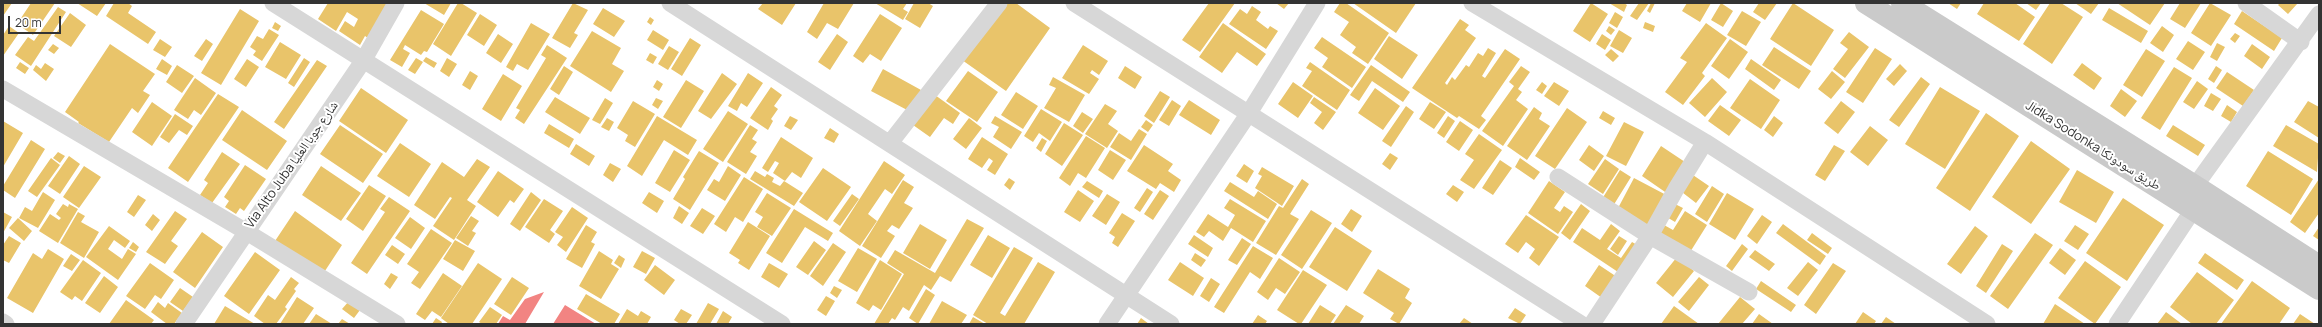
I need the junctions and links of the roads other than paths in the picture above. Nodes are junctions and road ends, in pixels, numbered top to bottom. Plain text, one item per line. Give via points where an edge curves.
1 (273, 3) edge
2 (396, 3) edge
3 (670, 3) edge
4 (999, 3) edge
5 (1074, 3) edge
6 (1317, 3) edge
7 (1472, 3) edge
8 (2246, 3) edge
9 (1886, 6) edge
10 (2319, 14) edge
11 (2301, 42) junction
12 (364, 61) junction
13 (3, 89) edge
14 (1249, 113) junction
15 (1706, 142) junction
16 (890, 143) junction
17 (1558, 177) dead end
18 (2195, 186) junction
19 (2193, 210) junction
20 (245, 231) junction
21 (1650, 236) junction
22 (2319, 266) edge
23 (2319, 289) edge
24 (1749, 292) dead end
25 (1125, 296) junction
26 (3, 322) edge
27 (6, 324) edge
28 (184, 324) edge
29 (397, 324) edge
30 (782, 324) edge
31 (1107, 324) edge
32 (1171, 324) edge
33 (1581, 324) edge
34 (1592, 324) edge
35 (1987, 324) edge
36 (2117, 324) edge

1 - 12 street
2 - 12 street, Via Alto Juba شارع جوبا العليا
3 - 16 street
4 - 16 street
5 - 14 street
6 - 14 street
7 - 15 street
8 - 11 street
9 - 18 main road, Jidka Sodonka طريق سودونكا
9 - 19 main road, Jidka Sodonka طريق سودونكا
10 - 11 street
11 - 18 street
12 - 20 street, Via Alto Juba شارع جوبا العليا
12 - 30 street
13 - 20 street
14 - 25 street
14 - 33 street
15 - 21 street
15 - 35 street
16 - 25 street
17 - 21 street
18 - 19 street
18 - 22 main road, Jidka Sodonka طريق سودونكا
19 - 23 main road, Jidka Sodonka طريق سودونكا
19 - 36 street
20 - 28 street, Via Alto Juba شارع جوبا العليا
20 - 29 street
21 - 24 street
21 - 34 street
25 - 31 street
25 - 32 street
26 - 27 street

